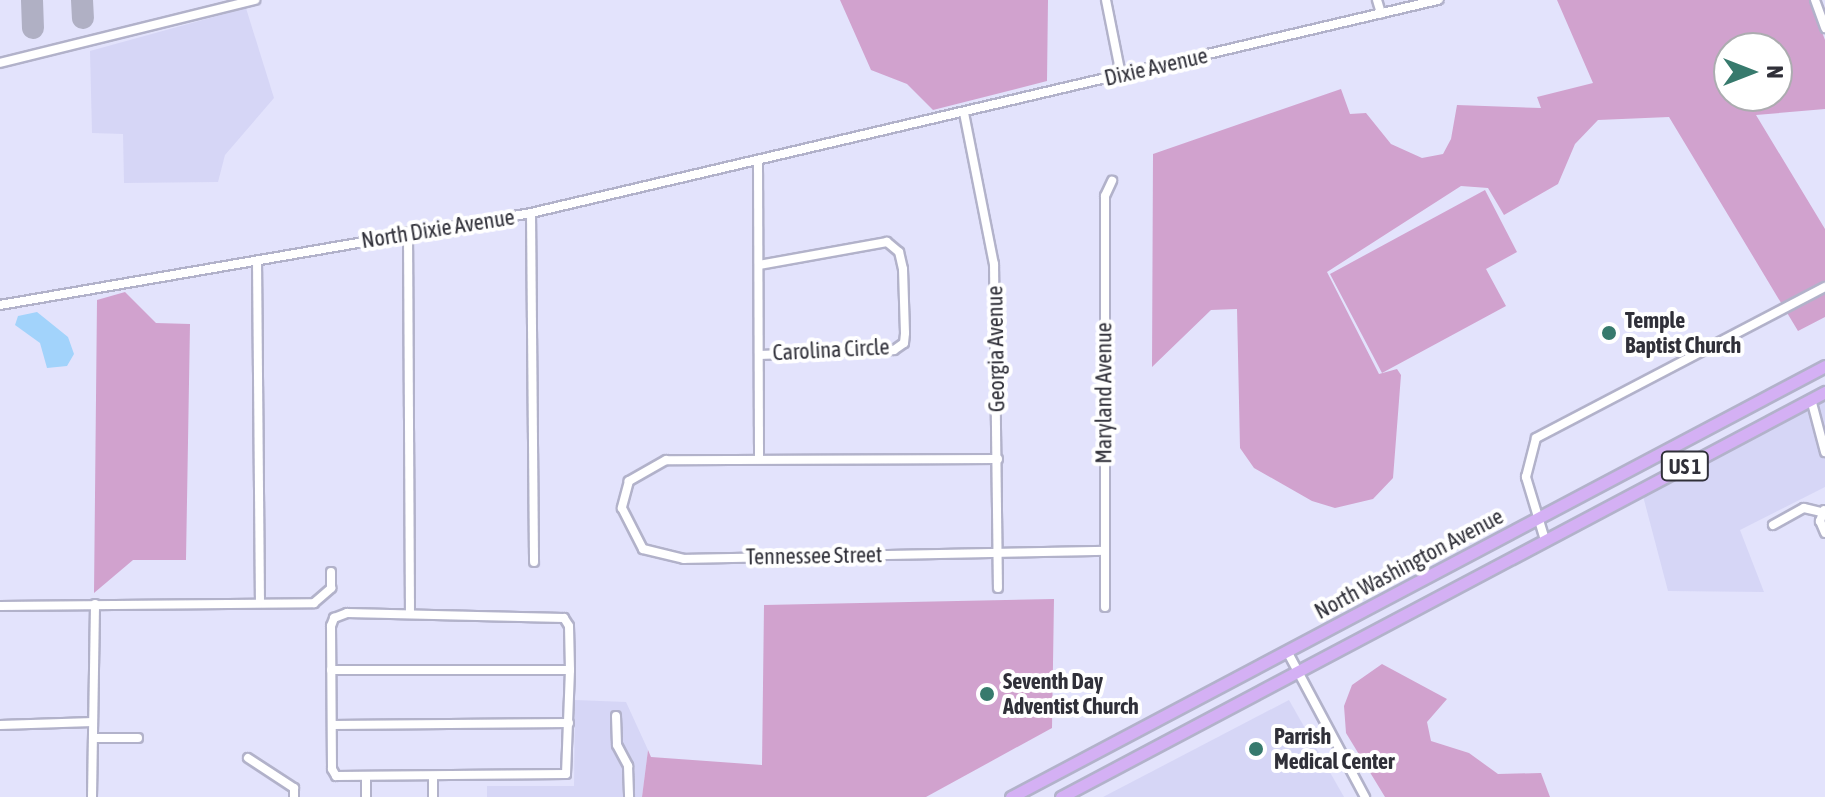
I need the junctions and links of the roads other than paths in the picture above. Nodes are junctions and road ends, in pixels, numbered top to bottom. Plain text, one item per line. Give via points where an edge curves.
1 (255, 0) edge
2 (1106, 0) edge
3 (1377, 0) edge
4 (1438, 0) edge
5 (1815, 0) edge
6 (1381, 13) junction
7 (1825, 28) edge
8 (0, 63) edge
9 (1121, 75) junction
10 (964, 113) junction
11 (873, 133) joint
12 (758, 163) junction
13 (1112, 181) dead end
14 (531, 213) junction
15 (408, 232) junction
16 (257, 261) junction
17 (759, 265) junction
18 (1825, 287) edge
19 (0, 305) edge
20 (759, 355) junction
21 (1825, 366) edge
22 (1825, 392) edge
23 (1811, 399) junction
24 (1825, 452) edge
25 (759, 458) junction
26 (998, 459) junction
27 (1824, 511) edge
28 (1539, 517) junction
29 (1773, 525) dead end
30 (1825, 533) edge
31 (1545, 540) junction
32 (998, 551) junction
33 (1104, 551) junction
34 (534, 562) dead end
35 (331, 572) dead end
36 (998, 588) dead end
37 (260, 603) junction
38 (95, 604) junction
39 (0, 606) edge
40 (1105, 607) dead end
41 (410, 614) junction
42 (1287, 651) junction
43 (331, 670) junction
44 (570, 670) junction
45 (1298, 671) junction
46 (616, 716) dead end
47 (93, 722) junction
48 (569, 723) junction
49 (0, 725) edge
50 (332, 725) junction
51 (93, 738) junction
52 (138, 738) dead end
53 (248, 758) dead end
54 (433, 777) junction
55 (366, 778) junction
56 (92, 797) edge
57 (294, 797) edge
58 (366, 797) edge
59 (433, 797) edge
60 (629, 797) edge
61 (1011, 797) edge
62 (1061, 797) edge
63 (1365, 797) edge

1 - 8 street
2 - 9 street
3 - 6 street
4 - 6 street, Dixie Avenue
5 - 7 street
6 - 9 street, Dixie Avenue
9 - 10 street, Dixie Avenue
10 - 11 street, Dixie Avenue
10 - 26 street, Georgia Avenue via 994,264
11 - 12 street, North Dixie Avenue
12 - 14 street, North Dixie Avenue
12 - 17 street
13 - 33 street, Maryland Avenue via 1105,196
14 - 15 street, North Dixie Avenue
14 - 34 street
15 - 16 street, North Dixie Avenue
15 - 41 street
16 - 19 street, North Dixie Avenue
16 - 37 street
17 - 20 street
17 - 20 street, Carolina Circle via 887,242 899,252 903,269 905,333 904,343 894,350
18 - 28 street via 1536,438 1526,477
20 - 25 street
21 - 28 main road, North Washington Avenue / US 1
22 - 23 main road, North Washington Avenue / US 1
23 - 24 street
23 - 31 main road, North Washington Avenue / US 1
25 - 26 street
25 - 32 street, Tennessee Street via 666,460 629,481 622,508 643,549 660,556
26 - 32 street, Georgia Avenue
27 - 29 street via 1804,508
27 - 30 street
28 - 31 street
28 - 42 main road, North Washington Avenue / US 1
31 - 45 main road, North Washington Avenue / US 1
32 - 33 street, Tennessee Street
32 - 36 street, Georgia Avenue
33 - 40 street, Maryland Avenue
35 - 37 street via 331,588 319,603
37 - 38 street
38 - 39 street
38 - 47 street
41 - 43 street via 334,618
41 - 44 street via 564,618 569,626
42 - 45 street
42 - 61 main road, North Washington Avenue / US 1
43 - 44 street
43 - 50 street
44 - 48 street
45 - 62 main road, North Washington Avenue / US 1
45 - 63 street
46 - 60 street
47 - 49 street
47 - 51 street
48 - 50 street
48 - 54 street via 566,774
50 - 55 street via 336,776
51 - 52 street
51 - 56 street
53 - 57 street via 294,788
54 - 55 street
54 - 59 street
55 - 58 street

